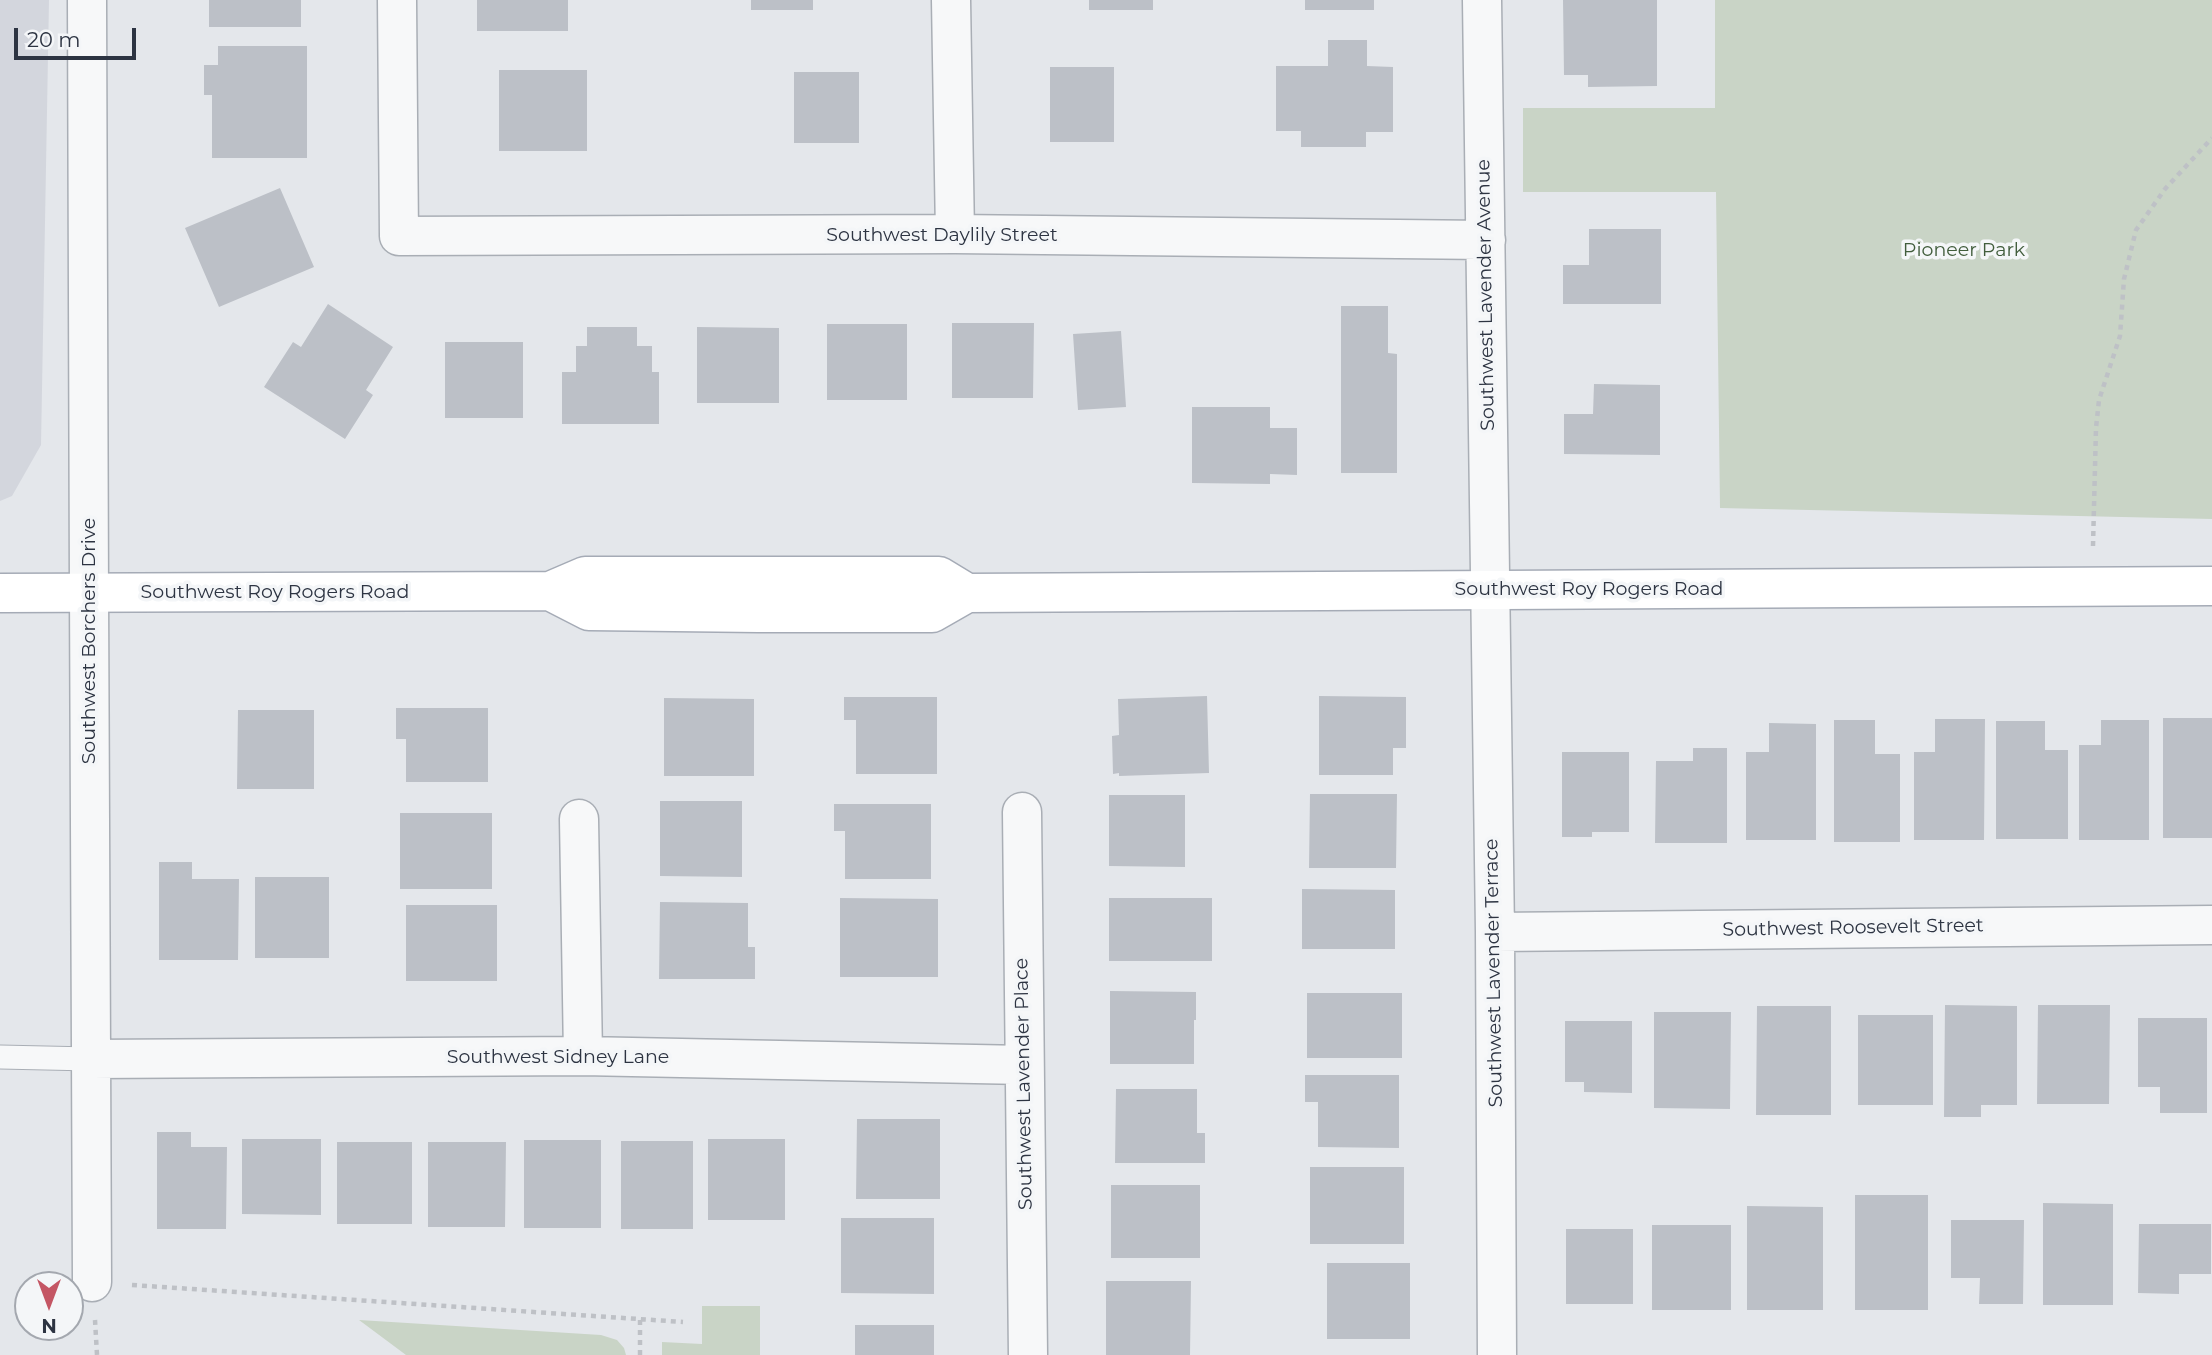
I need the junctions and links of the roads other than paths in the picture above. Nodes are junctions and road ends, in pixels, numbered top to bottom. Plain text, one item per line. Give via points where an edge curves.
1 (88, 0) edge
2 (397, 0) edge
3 (951, 0) edge
4 (1482, 0) edge
5 (955, 234) junction
6 (1486, 240) junction
7 (2212, 586) edge
8 (1488, 590) junction
9 (0, 593) edge
10 (89, 593) junction
11 (1022, 813) dead end
12 (579, 819) dead end
13 (2212, 925) edge
14 (1494, 932) junction
15 (583, 1056) junction
16 (0, 1057) edge
17 (92, 1059) junction
18 (1024, 1065) junction
19 (92, 1282) road end
20 (1028, 1355) edge
21 (1497, 1355) edge

1 - 10 street, Southwest Borchers Drive
2 - 5 street, Southwest Daylily Street via 399,236
3 - 5 street
4 - 6 street, Southwest Lavender Avenue
5 - 6 street, Southwest Daylily Street
6 - 8 street, Southwest Lavender Avenue
7 - 8 main road, Southwest Roy Rogers Road
8 - 10 main road, Southwest Roy Rogers Road via 967,593 932,612 759,613 589,611 550,592
8 - 14 street, Southwest Lavender Terrace
9 - 10 main road, Southwest Roy Rogers Road
10 - 17 street, Southwest Borchers Drive
11 - 18 street, Southwest Lavender Place
12 - 15 street
13 - 14 street, Southwest Roosevelt Street
14 - 21 street, Southwest Lavender Terrace
15 - 17 street, Southwest Sidney Lane
15 - 18 street, Southwest Sidney Lane
16 - 17 lane
17 - 19 street, Southwest Borchers Drive
18 - 20 street, Southwest Lavender Place

